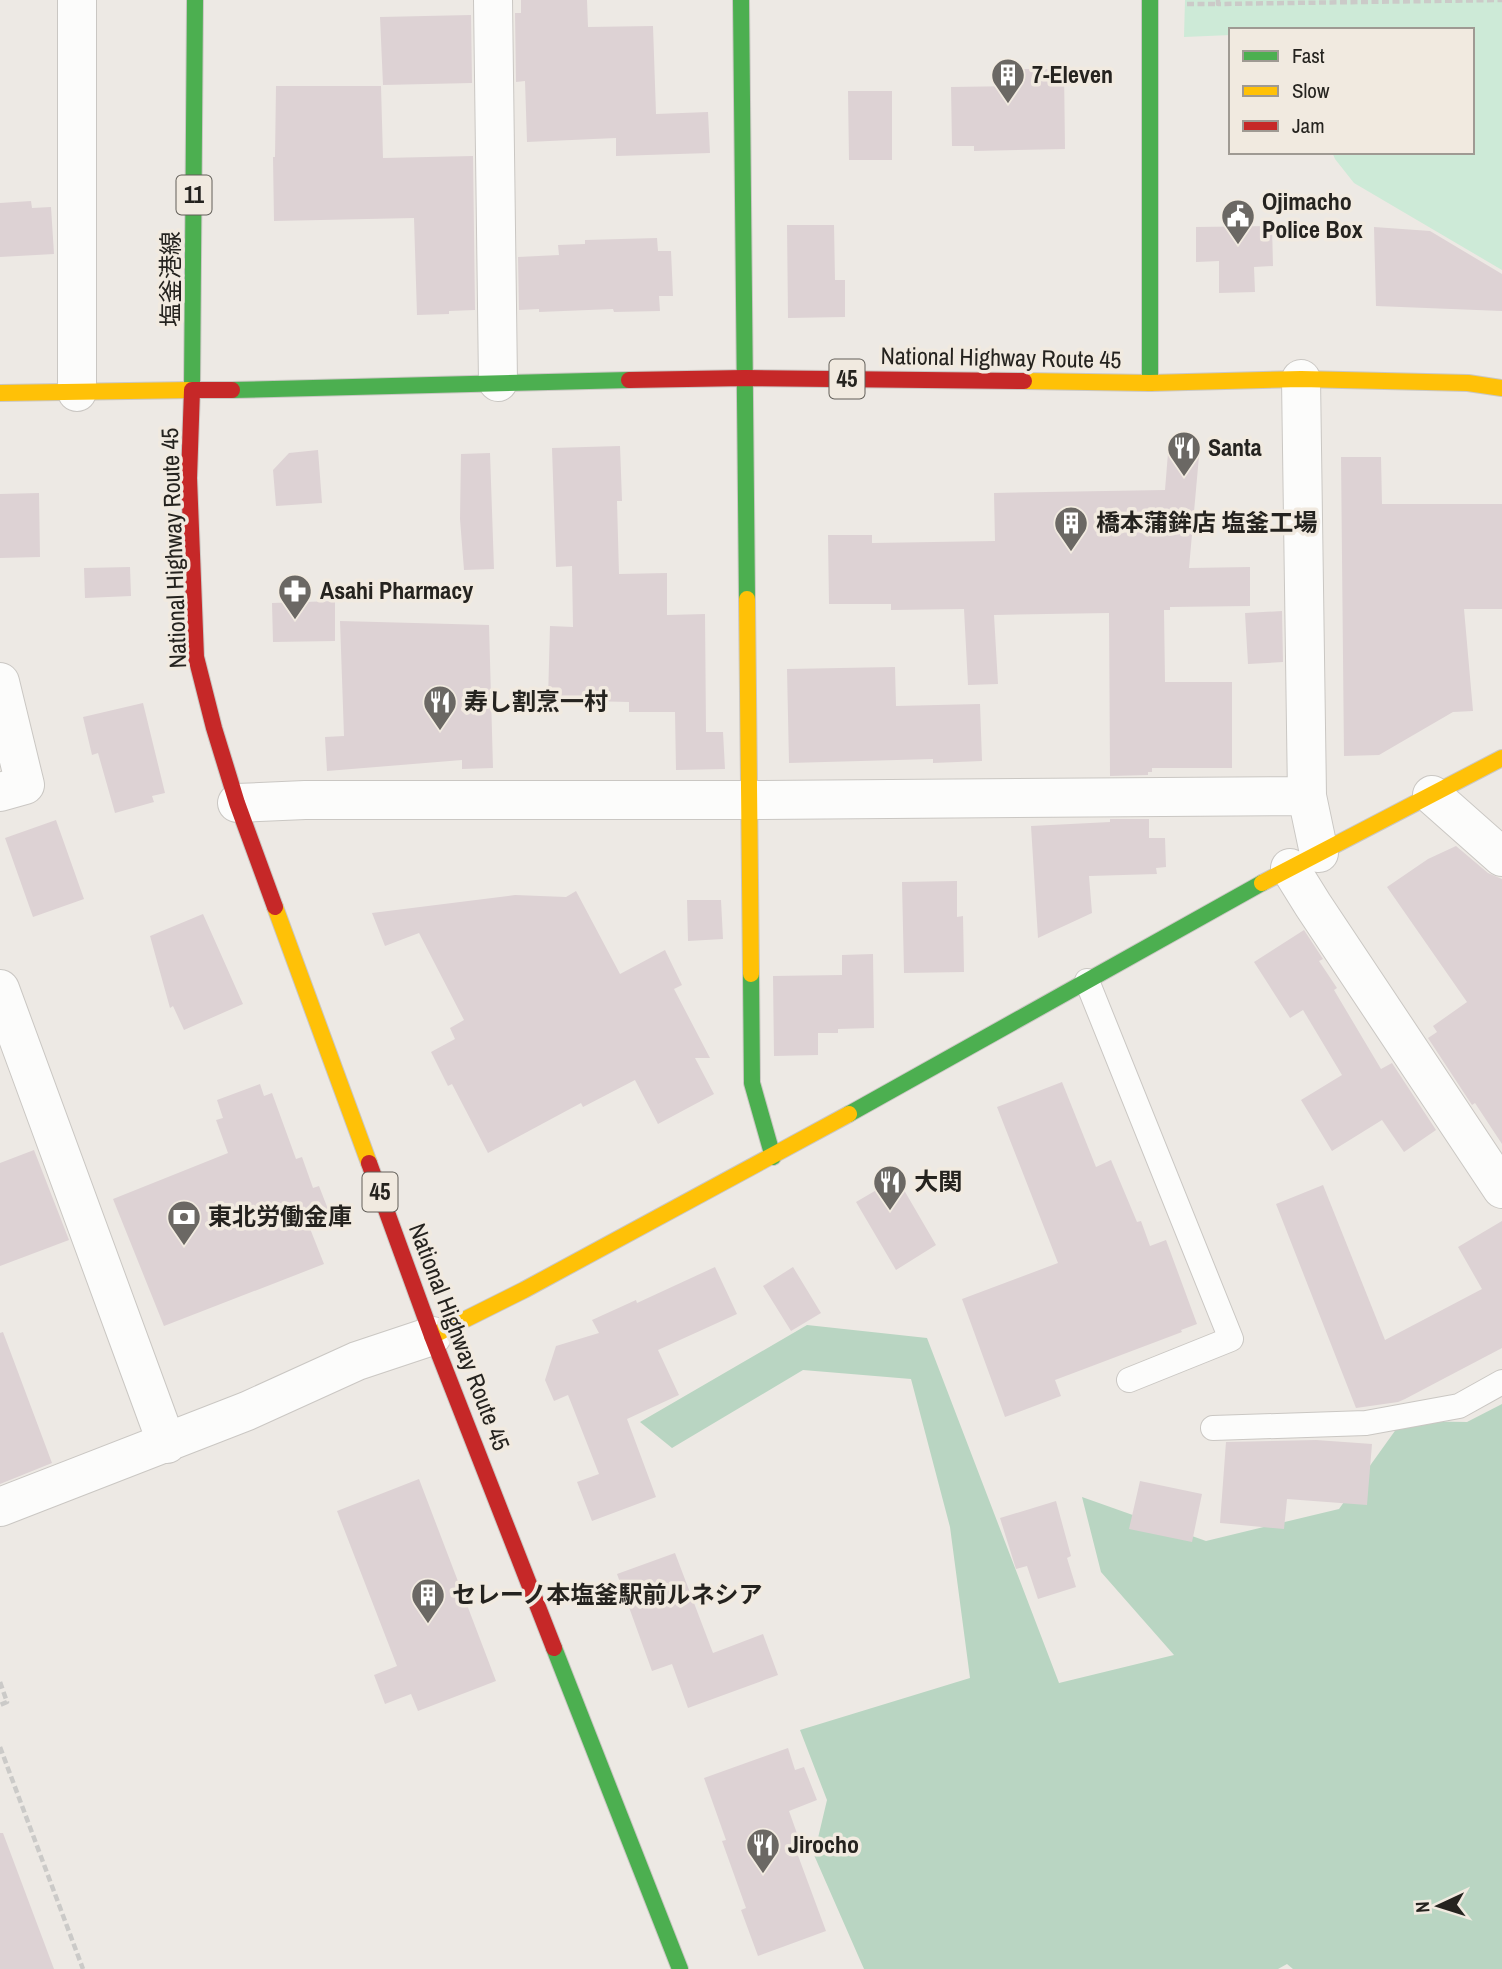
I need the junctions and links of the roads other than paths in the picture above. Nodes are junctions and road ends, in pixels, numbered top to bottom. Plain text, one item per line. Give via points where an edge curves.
1 (76, 0) edge
2 (195, 0) edge
3 (493, 0) edge
4 (741, 0) edge
5 (1150, 0) edge
6 (745, 378) junction
7 (1301, 379) junction
8 (498, 382) junction
9 (1150, 383) junction
10 (1502, 388) edge
11 (192, 390) junction
12 (77, 392) junction
13 (0, 393) edge
14 (0, 682) edge
15 (1502, 758) edge
16 (0, 792) edge
17 (1432, 795) junction
18 (1307, 796) junction
19 (749, 800) junction
20 (237, 803) junction
21 (1502, 857) edge
22 (1304, 860) junction
23 (1087, 981) junction
24 (0, 989) edge
25 (773, 1157) junction
26 (1502, 1189) edge
27 (432, 1336) junction
28 (1129, 1380) dead end
29 (1502, 1382) edge
30 (1213, 1427) dead end
31 (167, 1444) junction
32 (0, 1507) edge
33 (680, 1969) edge

1 - 12 street
2 - 11 main road, 塩釜港線 / 11
3 - 8 street
4 - 6 main road
5 - 9 main road
6 - 8 main road, National Highway Route 45 / 45
6 - 9 main road, National Highway Route 45 / 45
6 - 19 main road
7 - 9 main road, National Highway Route 45 / 45
7 - 10 main road, National Highway Route 45 / 45
7 - 18 street
8 - 11 main road, National Highway Route 45 / 45
11 - 12 main road
11 - 20 main road, National Highway Route 45 / 45 via 189,478 196,657
12 - 13 main road
14 - 16 street via 25,785
15 - 17 main road
17 - 21 street
17 - 22 main road
18 - 19 street
18 - 22 street
19 - 20 street
19 - 25 main road via 752,1083
20 - 27 main road, National Highway Route 45 / 45
22 - 23 main road
22 - 26 street via 1313,905
23 - 25 main road
23 - 28 lane via 1231,1339
24 - 31 street
25 - 27 main road
27 - 31 street via 357,1361
27 - 33 main road, National Highway Route 45 / 45
29 - 30 lane via 1459,1406 1366,1423
31 - 32 street

